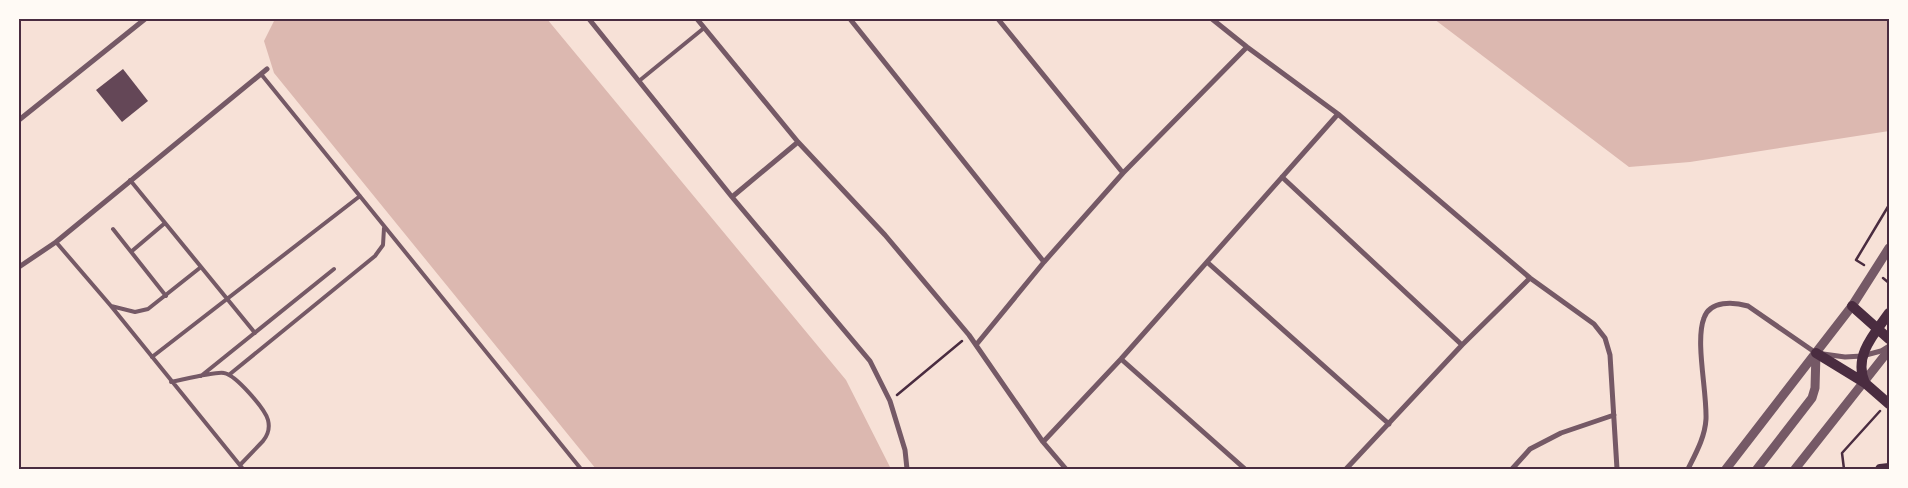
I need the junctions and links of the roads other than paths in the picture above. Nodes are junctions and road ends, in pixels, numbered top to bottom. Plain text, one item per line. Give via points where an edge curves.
1 (145, 19) edge
2 (589, 19) edge
3 (697, 19) edge
4 (850, 19) edge
5 (998, 19) edge
6 (1212, 19) edge
7 (704, 28) junction
8 (1247, 47) junction
9 (267, 69) dead end
10 (261, 74) junction
11 (639, 81) junction
12 (1338, 114) junction
13 (19, 120) edge
14 (798, 142) junction
15 (1123, 173) junction
16 (1282, 177) junction
17 (130, 180) junction
18 (360, 196) junction
19 (732, 197) junction
20 (165, 223) junction
21 (384, 226) junction
22 (113, 229) dead end
23 (56, 242) junction
24 (1889, 248) edge
25 (132, 251) junction
26 (1044, 262) junction
27 (1207, 262) junction
28 (19, 267) edge
29 (201, 267) junction
30 (334, 269) dead end
31 (1530, 278) junction
32 (166, 296) junction
33 (227, 300) junction
34 (111, 306) junction
35 (1852, 306) junction
36 (1889, 313) edge
37 (1877, 329) junction
38 (255, 332) junction
39 (1889, 339) edge
40 (1462, 344) junction
41 (976, 345) junction
42 (1889, 346) edge
43 (1889, 350) edge
44 (1816, 353) junction
45 (1862, 356) junction
46 (152, 357) junction
47 (1121, 359) junction
48 (230, 374) junction
49 (200, 377) junction
50 (171, 382) junction
51 (1865, 383) junction
52 (1888, 403) edge
53 (1614, 415) junction
54 (1388, 424) junction
55 (1043, 442) junction
56 (242, 467) edge
57 (1889, 468) edge
58 (580, 469) edge
59 (907, 469) edge
60 (1066, 469) edge
61 (1245, 469) edge
62 (1346, 469) edge
63 (1512, 469) edge
64 (1617, 469) edge
65 (1688, 469) edge
66 (1726, 469) edge
67 (1758, 469) edge
68 (1795, 469) edge
69 (1880, 469) edge

1 - 13 street
2 - 11 street
3 - 7 street
4 - 26 street
5 - 15 street
6 - 8 street
7 - 11 lane
7 - 14 street
8 - 12 street
8 - 15 street
9 - 10 street
10 - 17 street
10 - 18 lane
11 - 19 street
12 - 16 street
12 - 31 street
14 - 19 street
14 - 41 street via 885,235
15 - 26 street
16 - 27 street
16 - 40 street
17 - 20 lane
17 - 23 street
18 - 21 lane
18 - 33 lane
19 - 59 street via 870,361 890,401 905,450
20 - 25 lane
20 - 29 lane
21 - 48 lane via 383,245 375,256
21 - 58 lane
22 - 25 lane
23 - 28 street
23 - 34 lane
24 - 35 street
25 - 32 lane
26 - 41 street
27 - 47 street
27 - 54 street
29 - 32 lane
29 - 33 lane
30 - 38 lane
31 - 40 street
31 - 53 street via 1594,324 1605,338 1610,355
32 - 34 lane via 140,312
33 - 38 lane
33 - 46 lane
34 - 46 lane
35 - 37 main road
35 - 44 street
36 - 37 main road
37 - 39 main road
37 - 45 main road
38 - 49 lane
40 - 54 street
41 - 55 street
42 - 45 street
43 - 51 street
44 - 45 street
44 - 51 main road
44 - 65 street via 1748,306 1728,303 1710,309 1704,317 1702,337 1706,421 1702,439
44 - 66 street
44 - 67 street via 1816,388 1812,398
45 - 51 main road via 1860,370
46 - 50 lane
47 - 55 street
47 - 61 street
48 - 49 lane via 219,372
48 - 56 lane via 266,415 269,426 266,437
49 - 50 lane
50 - 56 lane
51 - 52 main road
51 - 68 street
53 - 63 street via 1561,433 1530,449
53 - 64 street
54 - 62 street
55 - 60 street
57 - 69 main road

